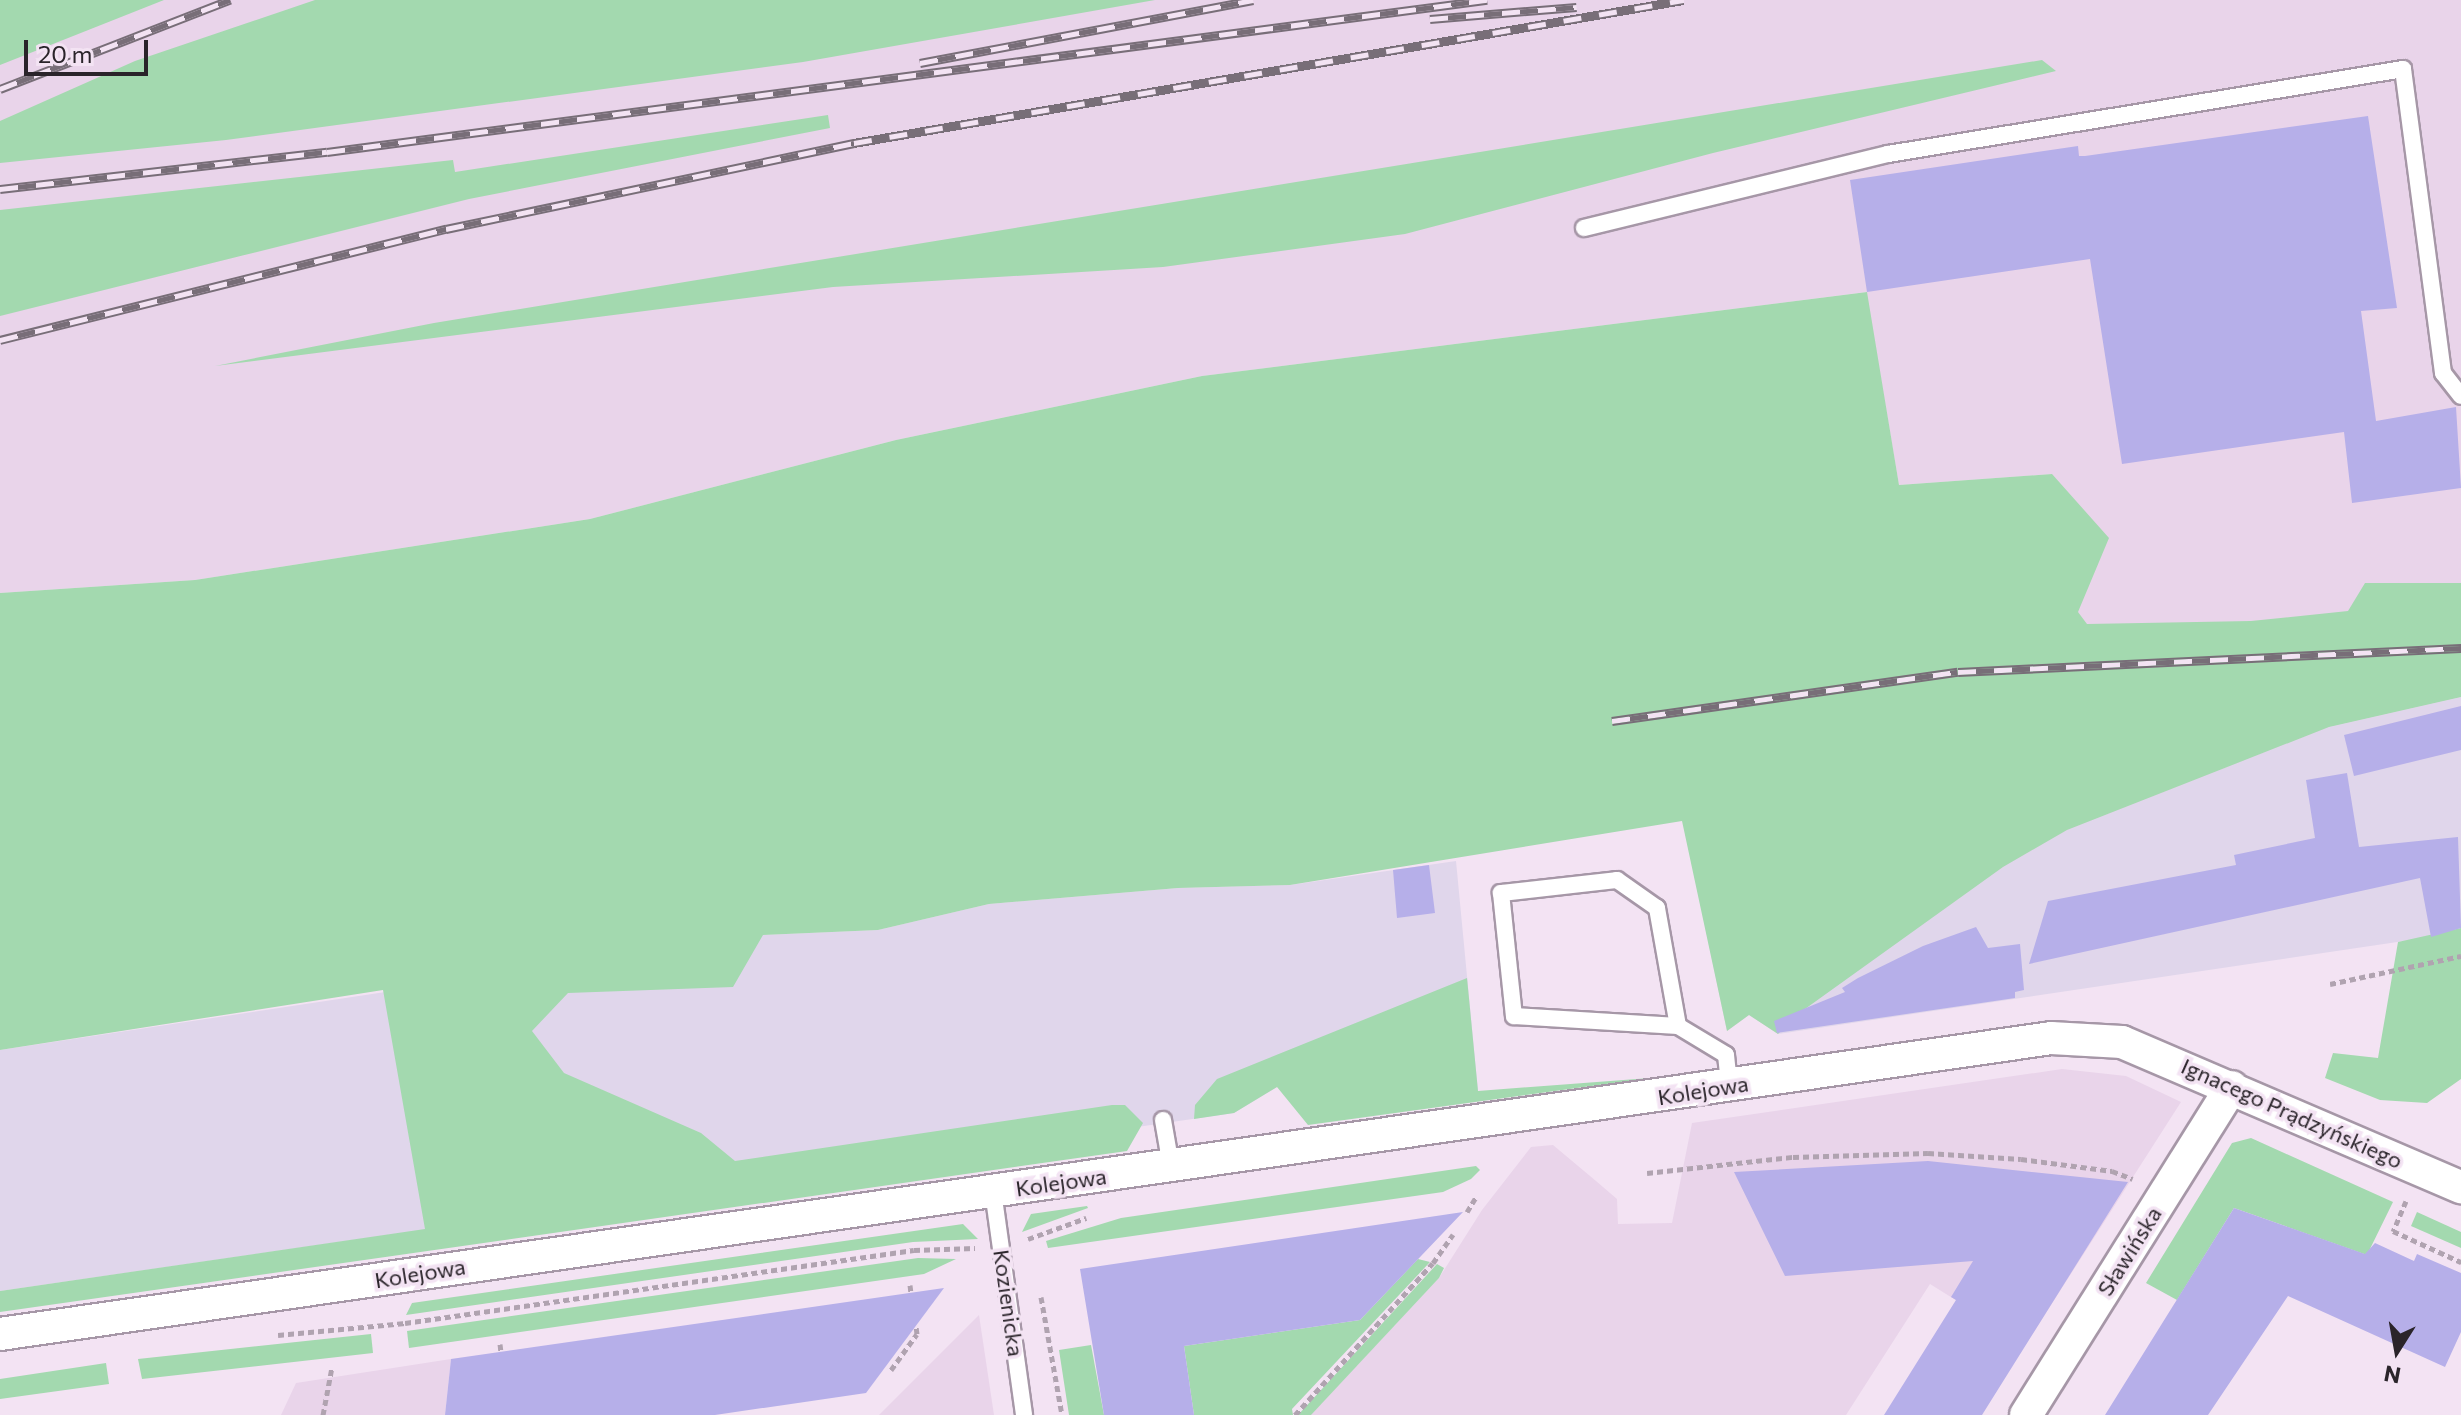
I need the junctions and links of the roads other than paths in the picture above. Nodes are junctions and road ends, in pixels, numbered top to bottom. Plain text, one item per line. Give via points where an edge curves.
1 (1584, 228) dead end
2 (2461, 396) edge
3 (1678, 1026) junction
4 (2122, 1042) joint
5 (1729, 1085) junction
6 (2232, 1087) junction
7 (1163, 1120) dead end
8 (1171, 1166) junction
9 (2461, 1187) edge
10 (993, 1191) junction
11 (0, 1334) edge
12 (1024, 1415) edge
13 (2026, 1415) edge

1 - 2 lane via 1888,154 2403,69 2443,373
3 - 3 lane via 1514,1016 1501,893 1617,880 1657,908
3 - 5 lane via 1726,1055
4 - 5 street, Kolejowa via 2051,1038
4 - 6 street, Ignacego Prądzyńskiego
5 - 8 street, Kolejowa
6 - 9 street, Ignacego Prądzyńskiego
6 - 13 street, Sławińska
7 - 8 lane
8 - 10 street, Kolejowa
10 - 11 street, Kolejowa
10 - 12 lane, Kozienicka

